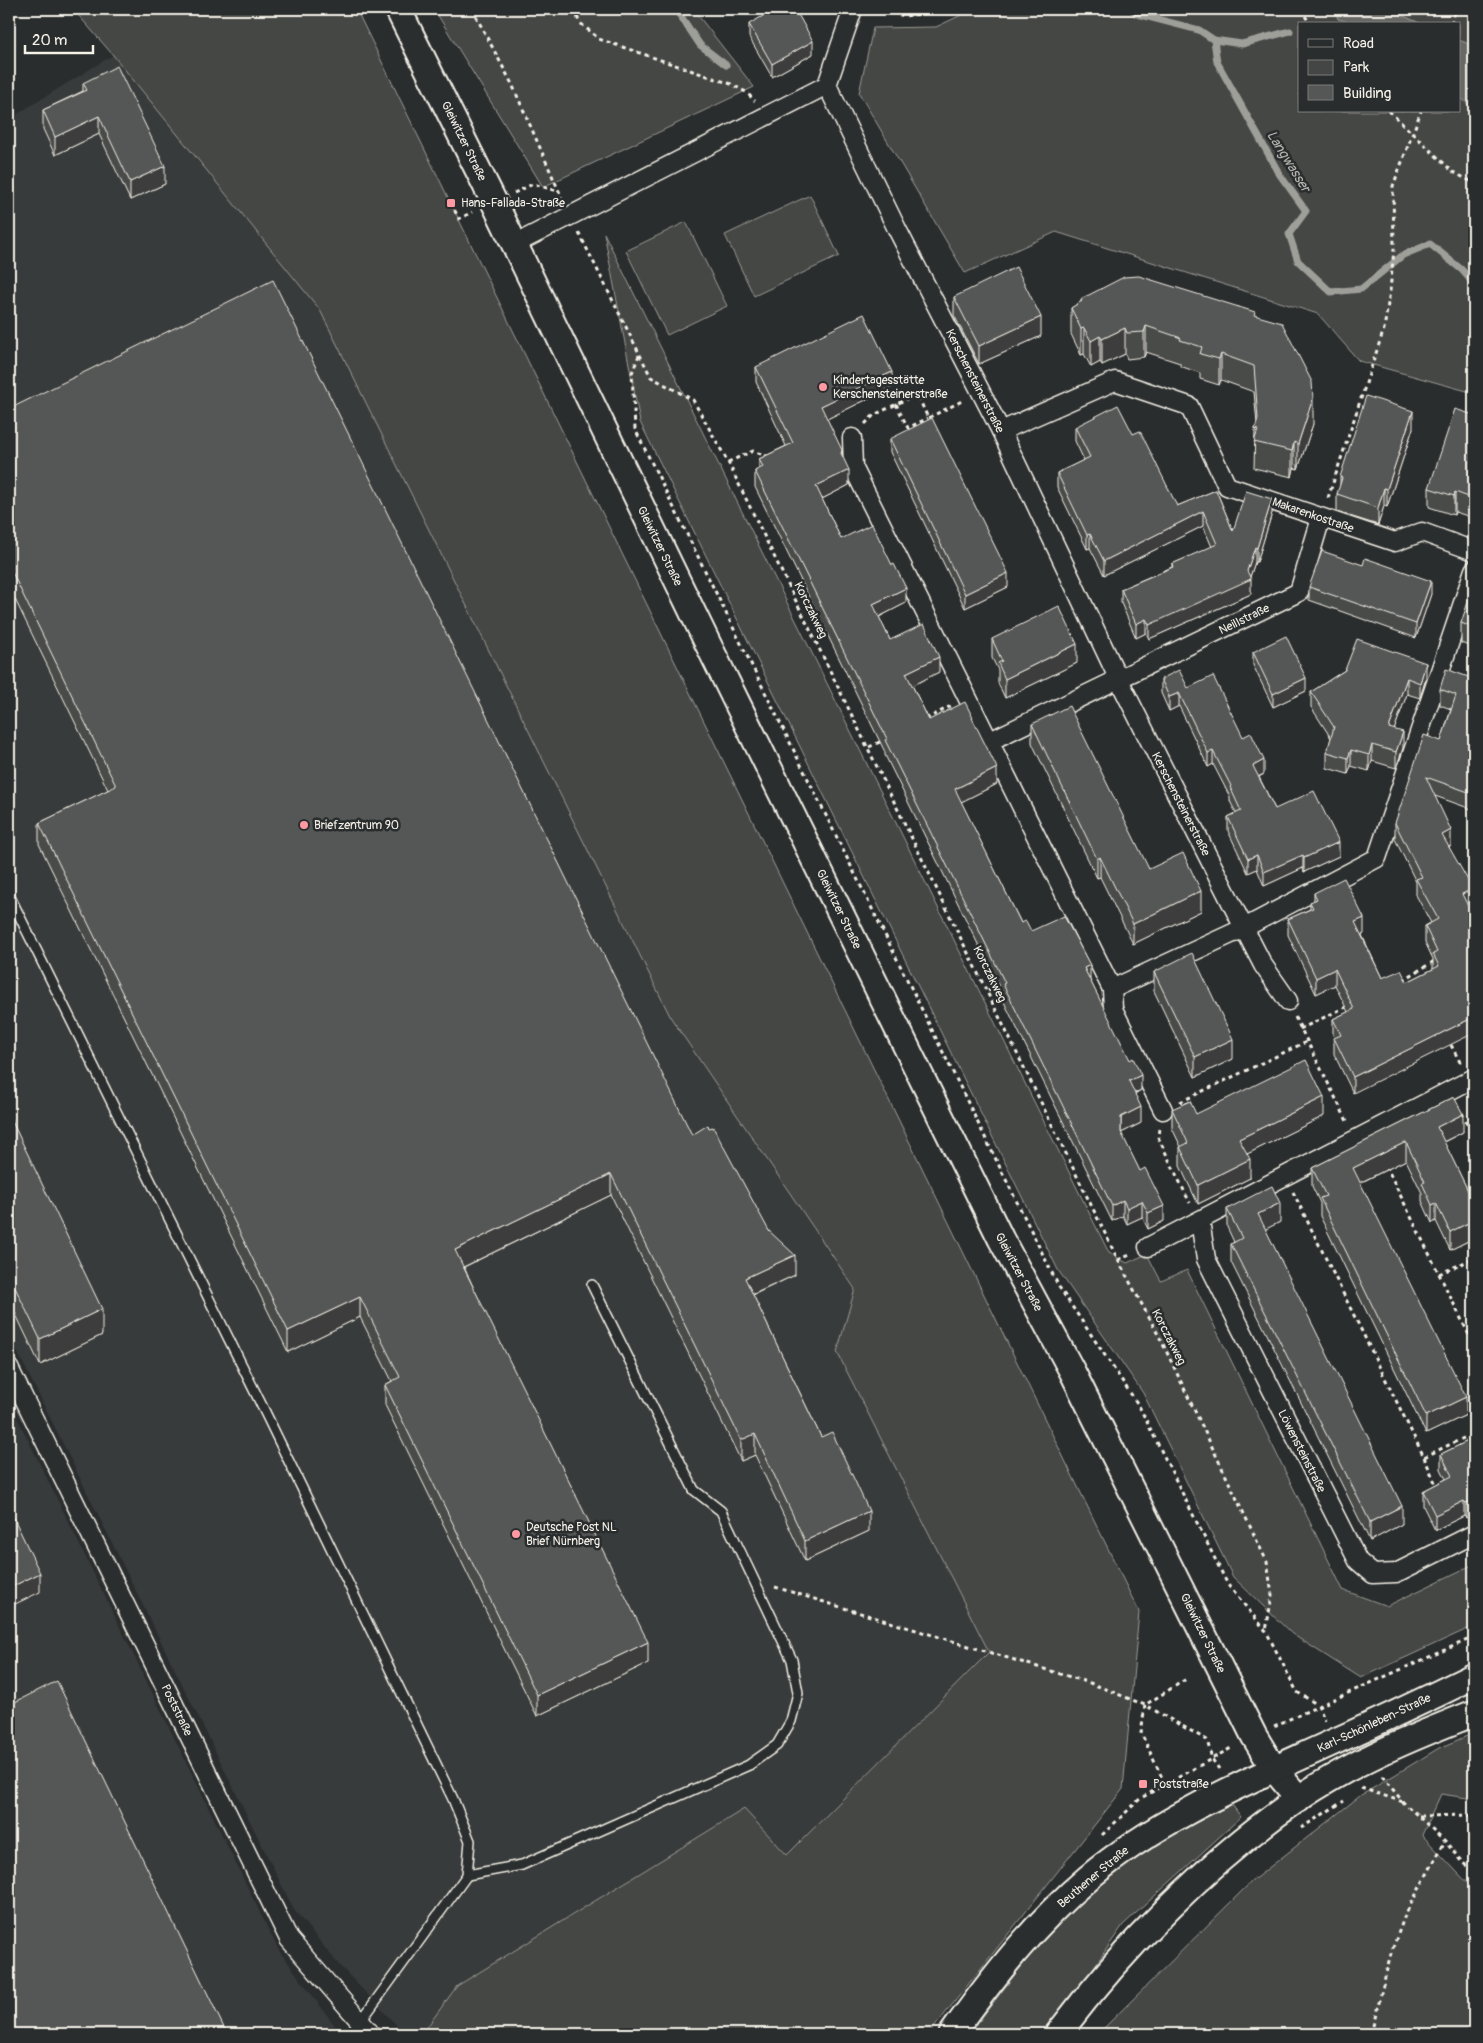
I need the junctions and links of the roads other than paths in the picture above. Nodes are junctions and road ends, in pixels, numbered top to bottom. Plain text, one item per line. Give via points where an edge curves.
1 (398, 9) edge
2 (853, 9) edge
3 (827, 85) junction
4 (515, 244) junction
5 (1001, 431) junction
6 (852, 438) road end
7 (1321, 518) junction
8 (1474, 551) edge
9 (1474, 570) edge
10 (1119, 680) junction
11 (990, 741) junction
12 (9, 895) edge
13 (1244, 928) junction
14 (1112, 989) junction
15 (1288, 1001) road end
16 (1474, 1078) edge
17 (1163, 1110) road end
18 (1200, 1221) junction
19 (1148, 1247) dead end
20 (592, 1285) dead end
21 (9, 1368) edge
22 (1474, 1534) edge
23 (1474, 1676) edge
24 (1474, 1713) edge
25 (1274, 1769) junction
26 (1299, 1798) junction
27 (467, 1875) junction
28 (366, 2028) edge
29 (952, 2034) edge
30 (1058, 2034) edge

1 - 4 main road, Gleiwitzer Straße
2 - 3 street
3 - 4 street
3 - 5 street, Kerschensteinerstraße
4 - 25 main road, Gleiwitzer Straße via 711,651 997,1230 1072,1371 1246,1721
5 - 7 street, Makarenkostraße via 1115,381 1189,406 1227,486
5 - 10 street, Kerschensteinerstraße
6 - 11 street via 853,467
7 - 8 street, Makarenkostraße via 1395,542 1422,532
7 - 10 street, Neillstraße via 1299,592
9 - 13 street via 1377,858
10 - 11 street
10 - 13 street, Kerschensteinerstraße
11 - 14 street
12 - 27 lane via 453,1799 470,1841
13 - 14 street
13 - 15 street, Kerschensteinerstraße via 1263,965
14 - 17 street via 1113,1008
16 - 18 street
18 - 19 street
18 - 22 street, Löwensteinstraße via 1206,1259 1358,1561 1373,1574 1396,1572
20 - 27 lane via 694,1490 721,1511 792,1660 798,1693 791,1721 777,1745 749,1765 522,1865
21 - 28 street, Poststraße via 289,1939
23 - 25 main road, Karl-Schönleben-Straße
24 - 26 main road via 1420,1734 1358,1764
25 - 26 main road, Gleiwitzer Straße
25 - 29 main road, Beuthener Straße via 1158,1828 1088,1878 1001,1968
26 - 30 main road via 1230,1852 1172,1906 1104,1977
27 - 28 lane

